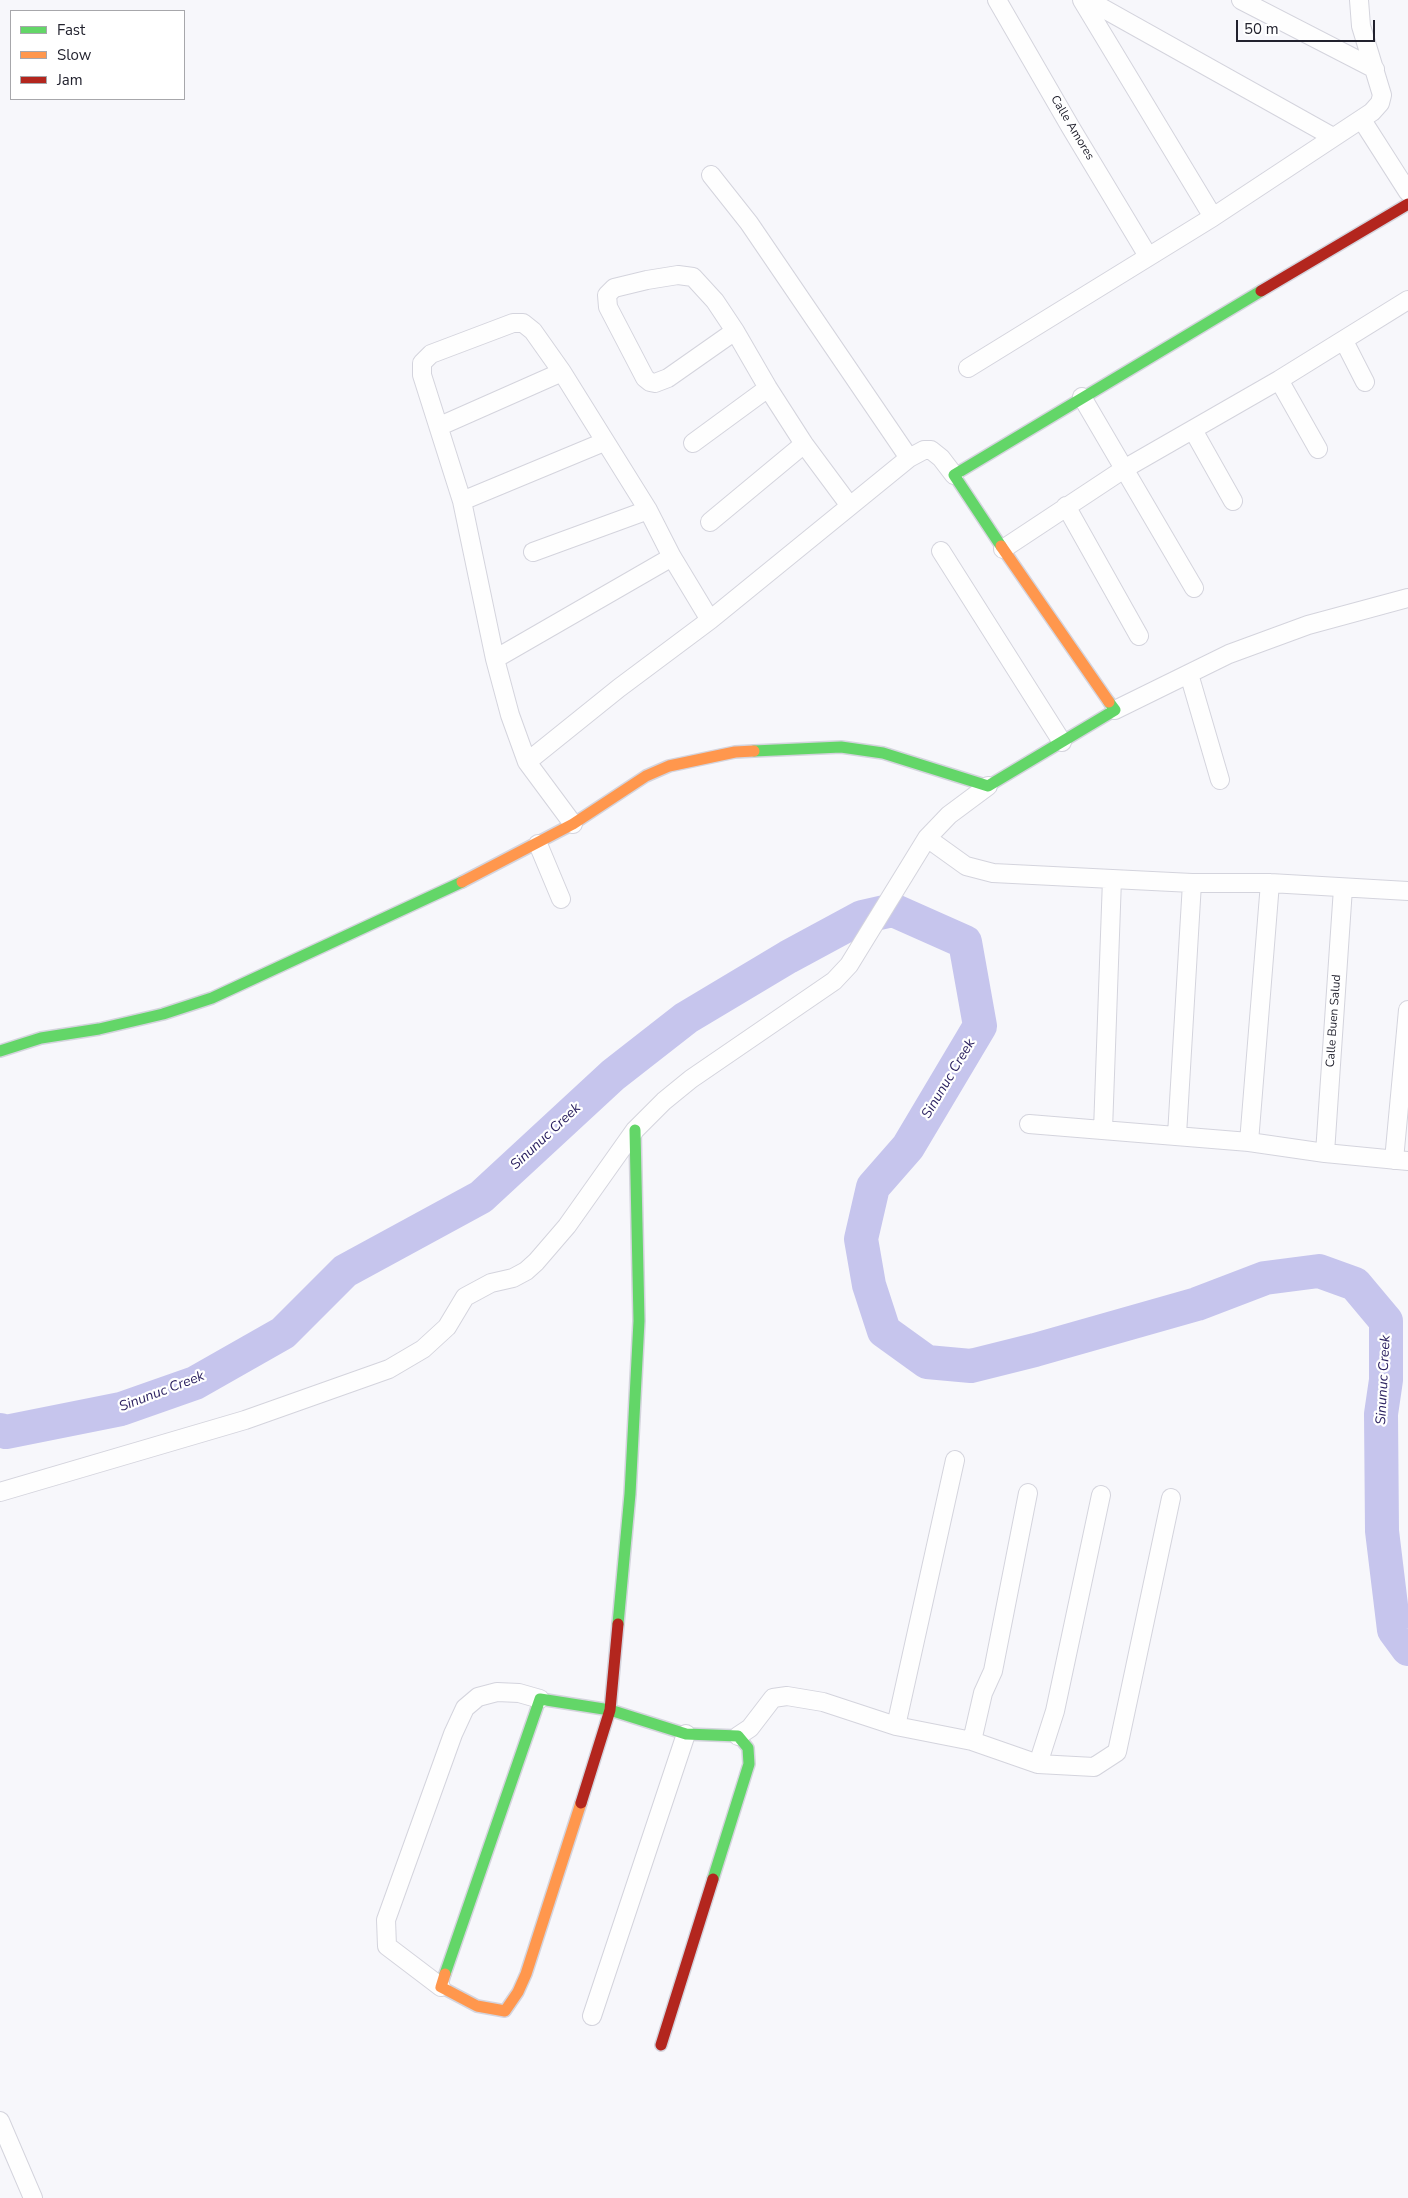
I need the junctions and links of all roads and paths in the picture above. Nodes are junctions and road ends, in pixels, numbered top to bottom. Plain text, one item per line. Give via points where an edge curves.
1 (997, 0) edge
2 (1082, 0) edge
3 (1088, 0) edge
4 (1240, 0) edge
5 (1359, 0) edge
6 (1375, 69) junction
7 (1362, 120) junction
8 (1333, 137) junction
9 (711, 175) dead end
10 (1408, 192) edge
11 (1408, 204) edge
12 (1213, 217) junction
13 (1148, 256) junction
14 (1408, 300) edge
15 (734, 331) junction
16 (1344, 341) junction
17 (968, 368) dead end
18 (562, 372) junction
19 (1279, 380) junction
20 (1365, 382) dead end
21 (768, 388) junction
22 (1082, 396) junction
23 (440, 426) junction
24 (1193, 430) junction
25 (604, 442) junction
26 (693, 443) dead end
27 (804, 444) junction
28 (1318, 449) dead end
29 (910, 458) junction
30 (1124, 469) junction
31 (954, 475) junction
32 (462, 501) junction
33 (1233, 501) dead end
34 (850, 506) junction
35 (1066, 506) junction
36 (648, 510) junction
37 (710, 522) dead end
38 (1003, 549) junction
39 (941, 551) dead end
40 (533, 552) dead end
41 (672, 557) junction
42 (1194, 588) dead end
43 (1408, 598) edge
44 (710, 620) junction
45 (1139, 636) dead end
46 (495, 659) junction
47 (1189, 674) junction
48 (1116, 710) junction
49 (1062, 742) junction
50 (528, 762) junction
51 (1220, 780) dead end
52 (988, 786) junction
53 (572, 824) junction
54 (927, 838) junction
55 (538, 844) junction
56 (1112, 879) junction
57 (1192, 883) junction
58 (1270, 883) junction
59 (1343, 888) junction
60 (1408, 891) edge
61 (561, 899) dead end
62 (1408, 1010) edge
63 (0, 1052) edge
64 (1029, 1124) dead end
65 (636, 1130) junction
66 (1103, 1130) junction
67 (1177, 1135) junction
68 (1248, 1142) junction
69 (1325, 1153) junction
70 (1401, 1160) edge
71 (956, 1460) dead end
72 (0, 1492) edge
73 (1028, 1492) dead end
74 (1101, 1494) dead end
75 (1171, 1498) dead end
76 (540, 1699) junction
77 (610, 1710) junction
78 (896, 1726) junction
79 (686, 1734) junction
80 (738, 1736) junction
81 (972, 1741) junction
82 (1038, 1764) junction
83 (441, 1987) junction
84 (592, 2016) dead end
85 (661, 2045) dead end
86 (0, 2121) edge
87 (33, 2198) edge

1 - 13 street, Calle Amores
2 - 12 street
3 - 8 street
4 - 6 street
5 - 6 street via 1361,26
6 - 7 street via 1382,95 1380,103
7 - 8 street
7 - 10 street
8 - 12 street
9 - 29 street via 749,223
11 - 22 street
12 - 13 street
13 - 17 street
14 - 16 street
15 - 15 street via 668,378 650,382 608,307 606,295 614,288 647,280 678,275 693,277
15 - 21 street
16 - 19 street
16 - 20 street
18 - 23 street
18 - 23 street via 533,331 523,324 496,327 431,354 422,363 422,374
18 - 25 street
19 - 24 street
19 - 28 street
21 - 26 street
21 - 27 street
22 - 30 street
22 - 31 street
23 - 32 street
24 - 30 street
24 - 33 street
25 - 32 street
25 - 36 street
27 - 34 street
27 - 37 street
29 - 31 street via 930,450
29 - 34 street
30 - 35 street
30 - 42 street
31 - 38 street
32 - 46 street
34 - 44 street
35 - 38 street
35 - 45 street
36 - 40 street
36 - 41 street
38 - 48 street
39 - 49 street
41 - 44 street
41 - 46 street
43 - 47 street via 1308,625 1229,654
44 - 50 street via 618,688
46 - 50 street via 510,715
47 - 48 street
47 - 51 street
48 - 49 street
49 - 52 street
50 - 53 street
52 - 53 street via 883,754 841,747 735,752 669,766 646,776
52 - 54 street via 949,815
53 - 55 street
54 - 56 street via 966,866 993,873
54 - 65 street via 850,965 834,981 691,1079
55 - 61 street
55 - 63 street via 433,897 212,998 99,1029 41,1038
56 - 57 street
56 - 66 street
57 - 58 street
57 - 67 street
58 - 59 street
58 - 68 street
59 - 60 street
59 - 69 street, Calle Buen Salud
62 - 70 street
64 - 66 street
65 - 72 street via 568,1226 526,1272 478,1288 465,1297 447,1327 405,1360 245,1420
65 - 77 street via 639,1321 630,1494
66 - 67 street
67 - 68 street
68 - 69 street
69 - 70 street
71 - 78 street
73 - 81 street via 997,1653
74 - 82 street via 1055,1711
75 - 82 street via 1117,1752 1094,1767
76 - 77 street
76 - 83 street
76 - 83 street via 519,1693 497,1692 478,1697 465,1708 386,1920 387,1946
77 - 79 street
77 - 83 street via 518,1992 505,2011 477,2006
78 - 80 street via 823,1702 787,1696 773,1698 750,1728
78 - 81 street
79 - 80 street
79 - 84 street
80 - 85 street via 748,1748 749,1764
81 - 82 street
86 - 87 street

